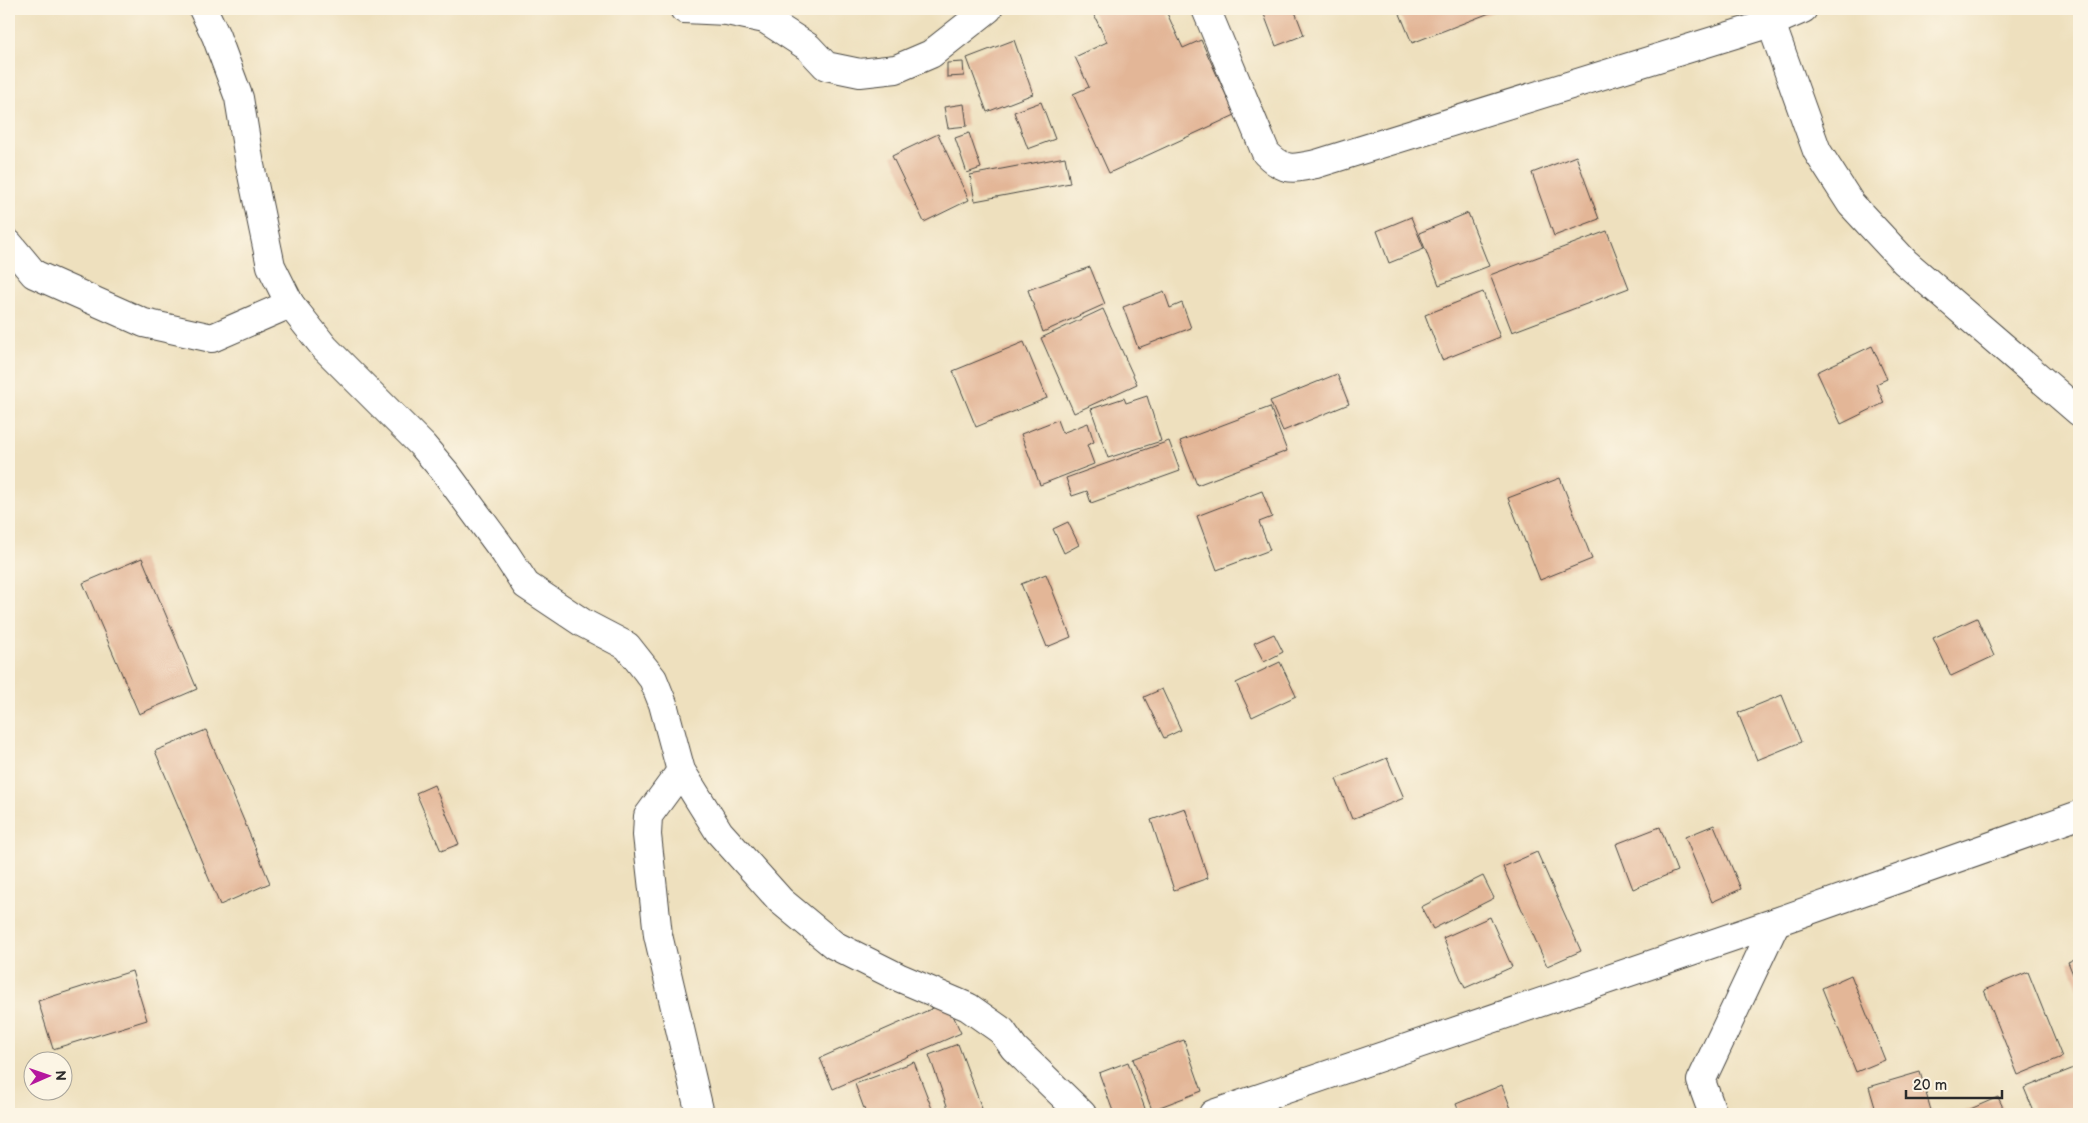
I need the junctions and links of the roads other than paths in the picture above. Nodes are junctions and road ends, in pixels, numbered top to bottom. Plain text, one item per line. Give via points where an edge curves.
1 (203, 9) edge
2 (684, 9) edge
3 (988, 9) edge
4 (1206, 9) edge
5 (1802, 9) edge
6 (1771, 23) junction
7 (9, 244) edge
8 (290, 304) junction
9 (2079, 412) edge
10 (681, 771) junction
11 (2079, 815) edge
12 (1776, 922) junction
13 (700, 1114) edge
14 (1082, 1114) edge
15 (1213, 1114) edge
16 (1714, 1114) edge

1 - 8 street via 239,98 271,266
2 - 3 street via 727,11 765,19 808,46 826,66 860,74 896,70 931,54
4 - 6 street via 1266,153 1278,165 1294,169
5 - 6 street
6 - 9 street via 1816,151 1851,204 1905,262
7 - 8 street via 34,274 144,323 212,338
8 - 10 street via 325,348 446,473 526,585 583,623 627,646 653,679
10 - 13 street via 648,816 647,835 658,935
10 - 14 street via 719,832 781,901 834,944 898,977 968,1007 1002,1031 1014,1048
11 - 12 street
12 - 15 street
12 - 16 street via 1701,1081

